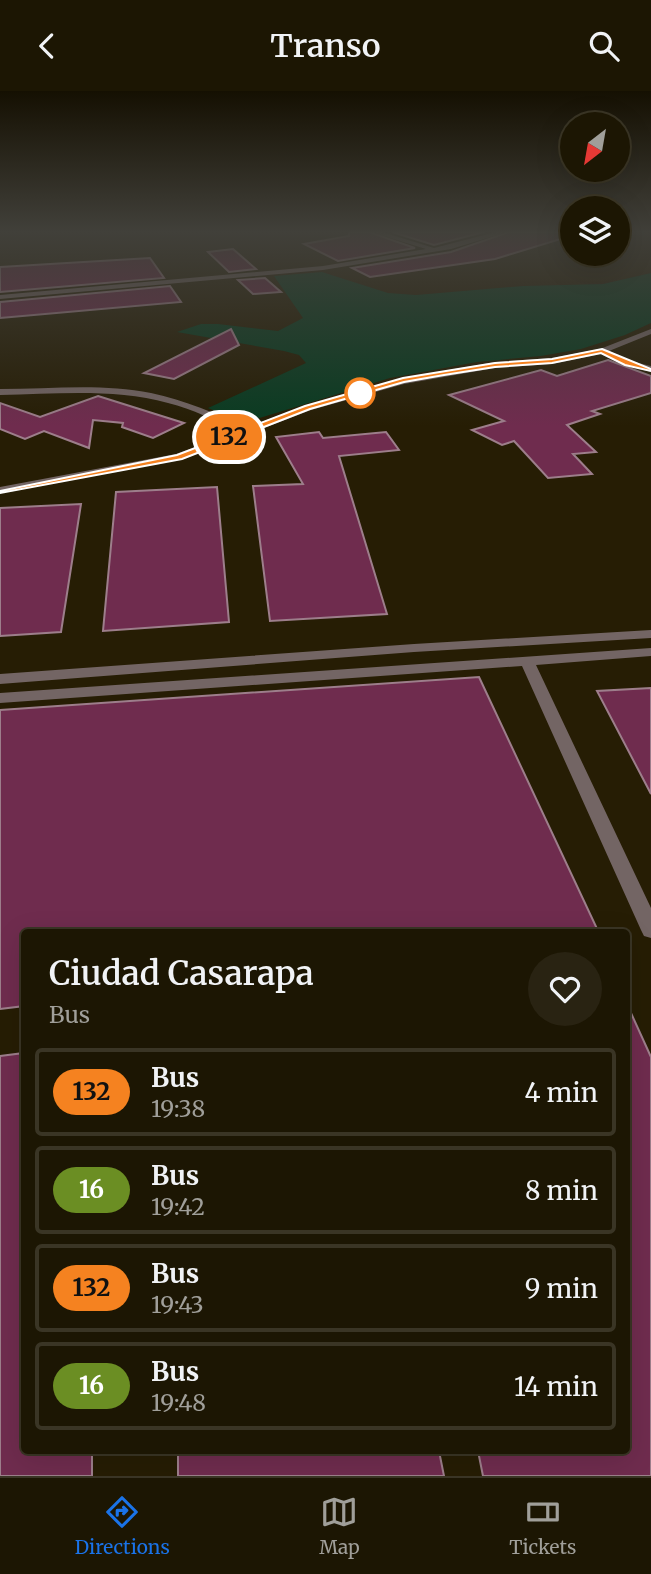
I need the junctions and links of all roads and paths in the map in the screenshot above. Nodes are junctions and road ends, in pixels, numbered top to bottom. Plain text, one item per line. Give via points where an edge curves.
1 (651, 331) edge
2 (602, 351) junction
3 (651, 369) edge
4 (0, 392) edge
5 (246, 430) junction
6 (0, 491) edge
7 (651, 634) edge
8 (651, 652) edge
9 (527, 661) junction
10 (0, 679) edge
11 (0, 698) edge
12 (651, 930) edge

1 - 2 street
2 - 3 street
2 - 5 street via 403,380
4 - 5 street via 152,397
5 - 6 street via 179,457
7 - 10 street
8 - 9 street
9 - 11 street
9 - 12 street

